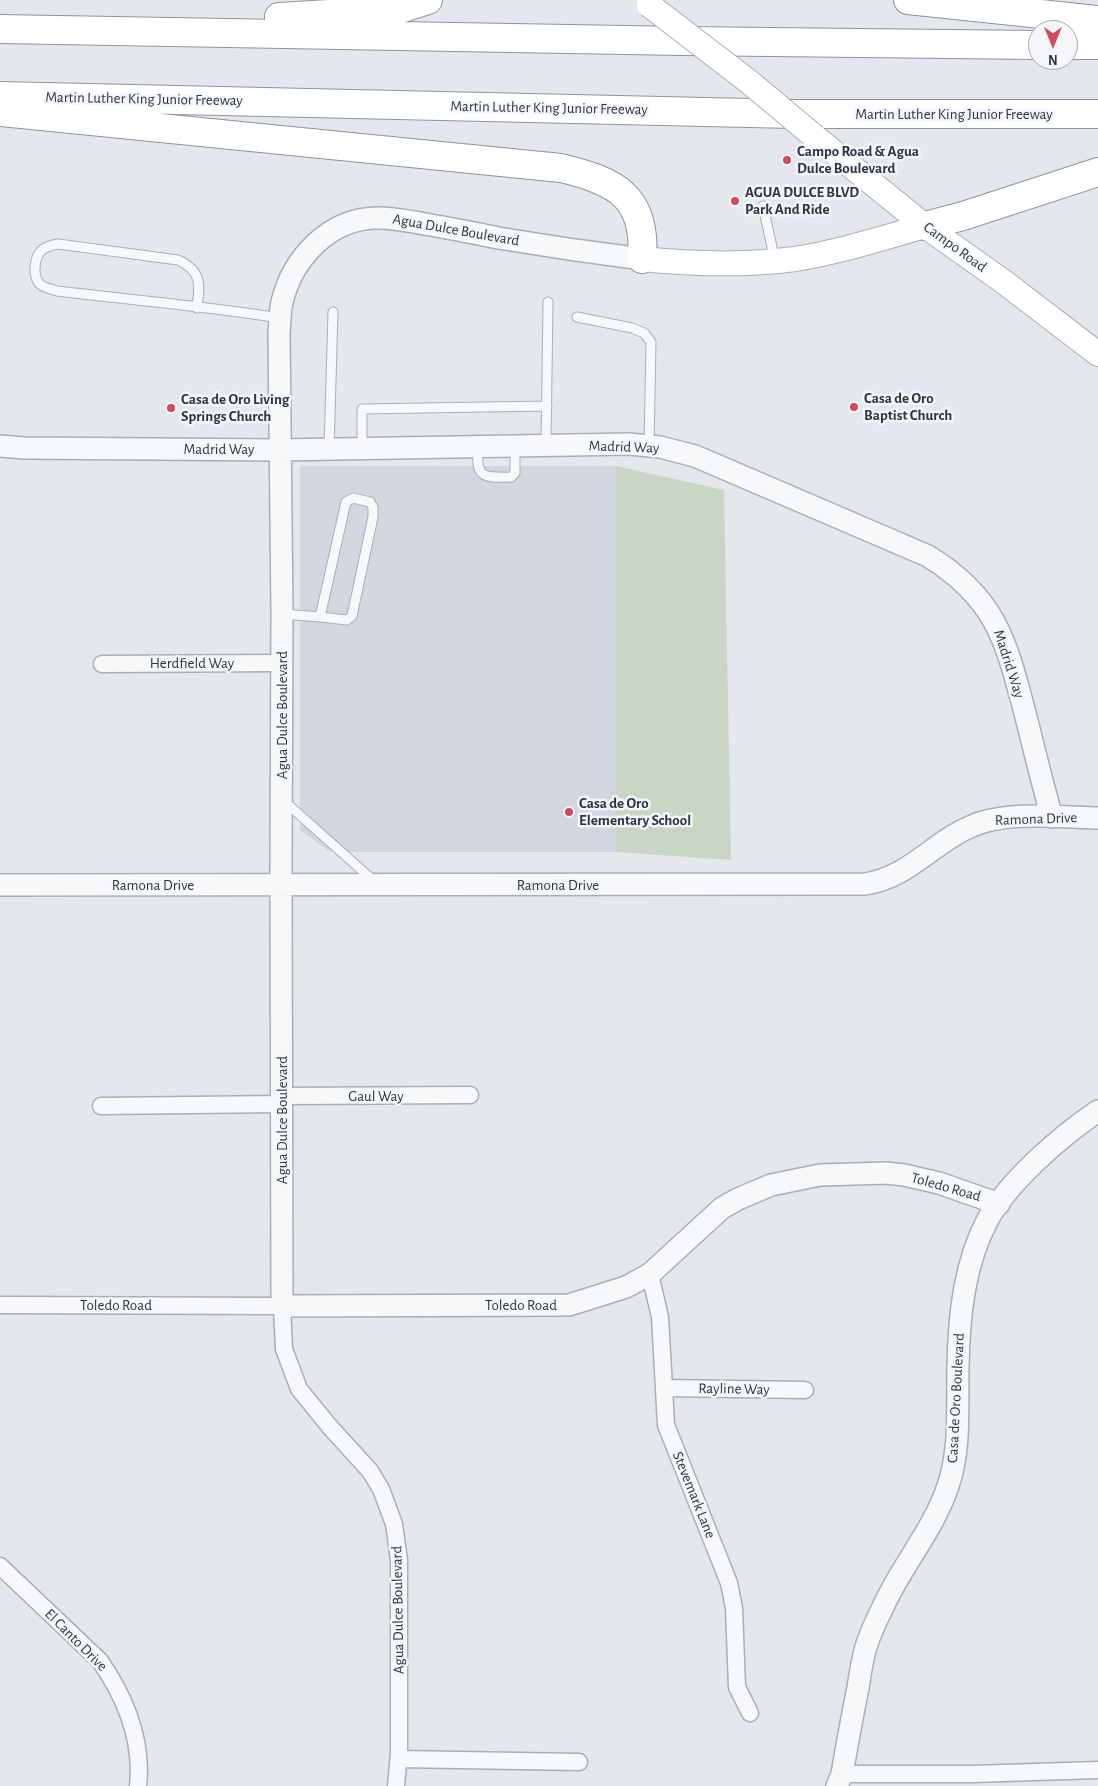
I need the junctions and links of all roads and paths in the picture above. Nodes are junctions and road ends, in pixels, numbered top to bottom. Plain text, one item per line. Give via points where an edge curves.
1 (428, 0) edge
2 (908, 0) edge
3 (646, 2) edge
4 (1098, 20) edge
5 (0, 27) edge
6 (1028, 45) edge
7 (1078, 45) edge
8 (1098, 45) edge
9 (0, 96) edge
10 (0, 112) edge
11 (1098, 114) edge
12 (1098, 172) edge
13 (763, 206) dead end
14 (925, 226) junction
15 (642, 259) junction
16 (775, 261) junction
17 (548, 302) dead end
18 (197, 308) junction
19 (333, 312) dead end
20 (577, 317) dead end
21 (280, 318) junction
22 (1098, 354) edge
23 (547, 406) junction
24 (0, 446) edge
25 (478, 446) junction
26 (516, 446) junction
27 (546, 446) junction
28 (649, 446) junction
29 (362, 448) junction
30 (329, 449) junction
31 (279, 450) junction
32 (282, 614) junction
33 (320, 617) junction
34 (282, 663) junction
35 (102, 664) dead end
36 (282, 799) junction
37 (1052, 817) junction
38 (1098, 818) edge
39 (0, 884) edge
40 (281, 885) junction
41 (379, 885) junction
42 (470, 1095) dead end
43 (282, 1100) junction
44 (101, 1106) dead end
45 (1098, 1111) edge
46 (999, 1204) junction
47 (650, 1274) junction
48 (0, 1305) edge
49 (282, 1306) junction
50 (664, 1388) junction
51 (805, 1390) dead end
52 (0, 1566) edge
53 (750, 1713) dead end
54 (399, 1759) junction
55 (579, 1762) dead end
56 (1098, 1770) edge
57 (839, 1780) edge
58 (138, 1786) edge
59 (396, 1786) edge

1 - 5 highway via 397,10 326,15
2 - 4 highway
3 - 14 main road, Campo Road, bridge
5 - 6 highway
7 - 8 highway
9 - 11 highway, Martin Luther King Junior Freeway via 784,114
10 - 15 highway via 579,172 609,184 632,203 640,221
12 - 14 highway
13 - 16 lane
14 - 16 main road, Agua Dulce Boulevard via 841,250
14 - 22 main road, Campo Road
15 - 16 main road, Agua Dulce Boulevard via 703,264
15 - 21 street, Agua Dulce Boulevard via 528,243 404,220 360,220 331,231 306,252 290,278
17 - 23 lane
18 - 18 lane via 198,278 191,266 178,260 58,244 40,252 35,262 38,282 57,291
18 - 21 lane
19 - 30 lane
20 - 28 lane via 632,328 644,333 650,342
21 - 31 street, Agua Dulce Boulevard
23 - 27 lane
23 - 29 lane via 362,409
24 - 31 street, Madrid Way
25 - 26 street, Madrid Way
25 - 26 lane via 477,466 480,472 504,477 515,473
25 - 29 street, Madrid Way
26 - 27 street, Madrid Way
27 - 28 street, Madrid Way
28 - 37 street, Madrid Way via 695,456 913,549 956,576 980,600 1006,644
29 - 30 street, Madrid Way
30 - 31 street, Madrid Way
31 - 32 street, Agua Dulce Boulevard
32 - 33 lane
32 - 34 street, Agua Dulce Boulevard
33 - 33 lane via 347,620 352,616 374,507 363,499 353,498 346,502
34 - 35 street, Herdfield Way
34 - 36 street, Agua Dulce Boulevard
36 - 40 street, Agua Dulce Boulevard
36 - 41 lane
37 - 38 street, Ramona Drive
37 - 41 street, Ramona Drive via 1014,817 972,826 900,873 865,884
39 - 40 street, Ramona Drive
40 - 41 street, Ramona Drive
40 - 43 street, Agua Dulce Boulevard
42 - 43 street, Gaul Way
43 - 44 street, Gaul Way
43 - 49 street, Agua Dulce Boulevard
45 - 46 street, Casa de Oro Boulevard via 1042,1155
46 - 47 street, Toledo Road via 940,1183 904,1175 820,1174 803,1177 754,1192 722,1208
46 - 57 street, Casa de Oro Boulevard via 978,1243 962,1306 954,1461 948,1484 939,1510 882,1608 866,1648
47 - 49 street, Toledo Road via 626,1287 569,1305
47 - 50 street, Stevemark Lane via 660,1317
48 - 49 street, Toledo Road
49 - 54 street, Agua Dulce Boulevard via 284,1349 299,1389 370,1471 381,1489 394,1524 399,1560
50 - 51 street, Rayline Way
50 - 53 street, Stevemark Lane via 666,1425 729,1583 734,1608 737,1687
52 - 58 street, El Canto Drive via 100,1660 119,1691 133,1726 139,1763
54 - 55 street
54 - 59 street, Agua Dulce Boulevard
56 - 57 street

